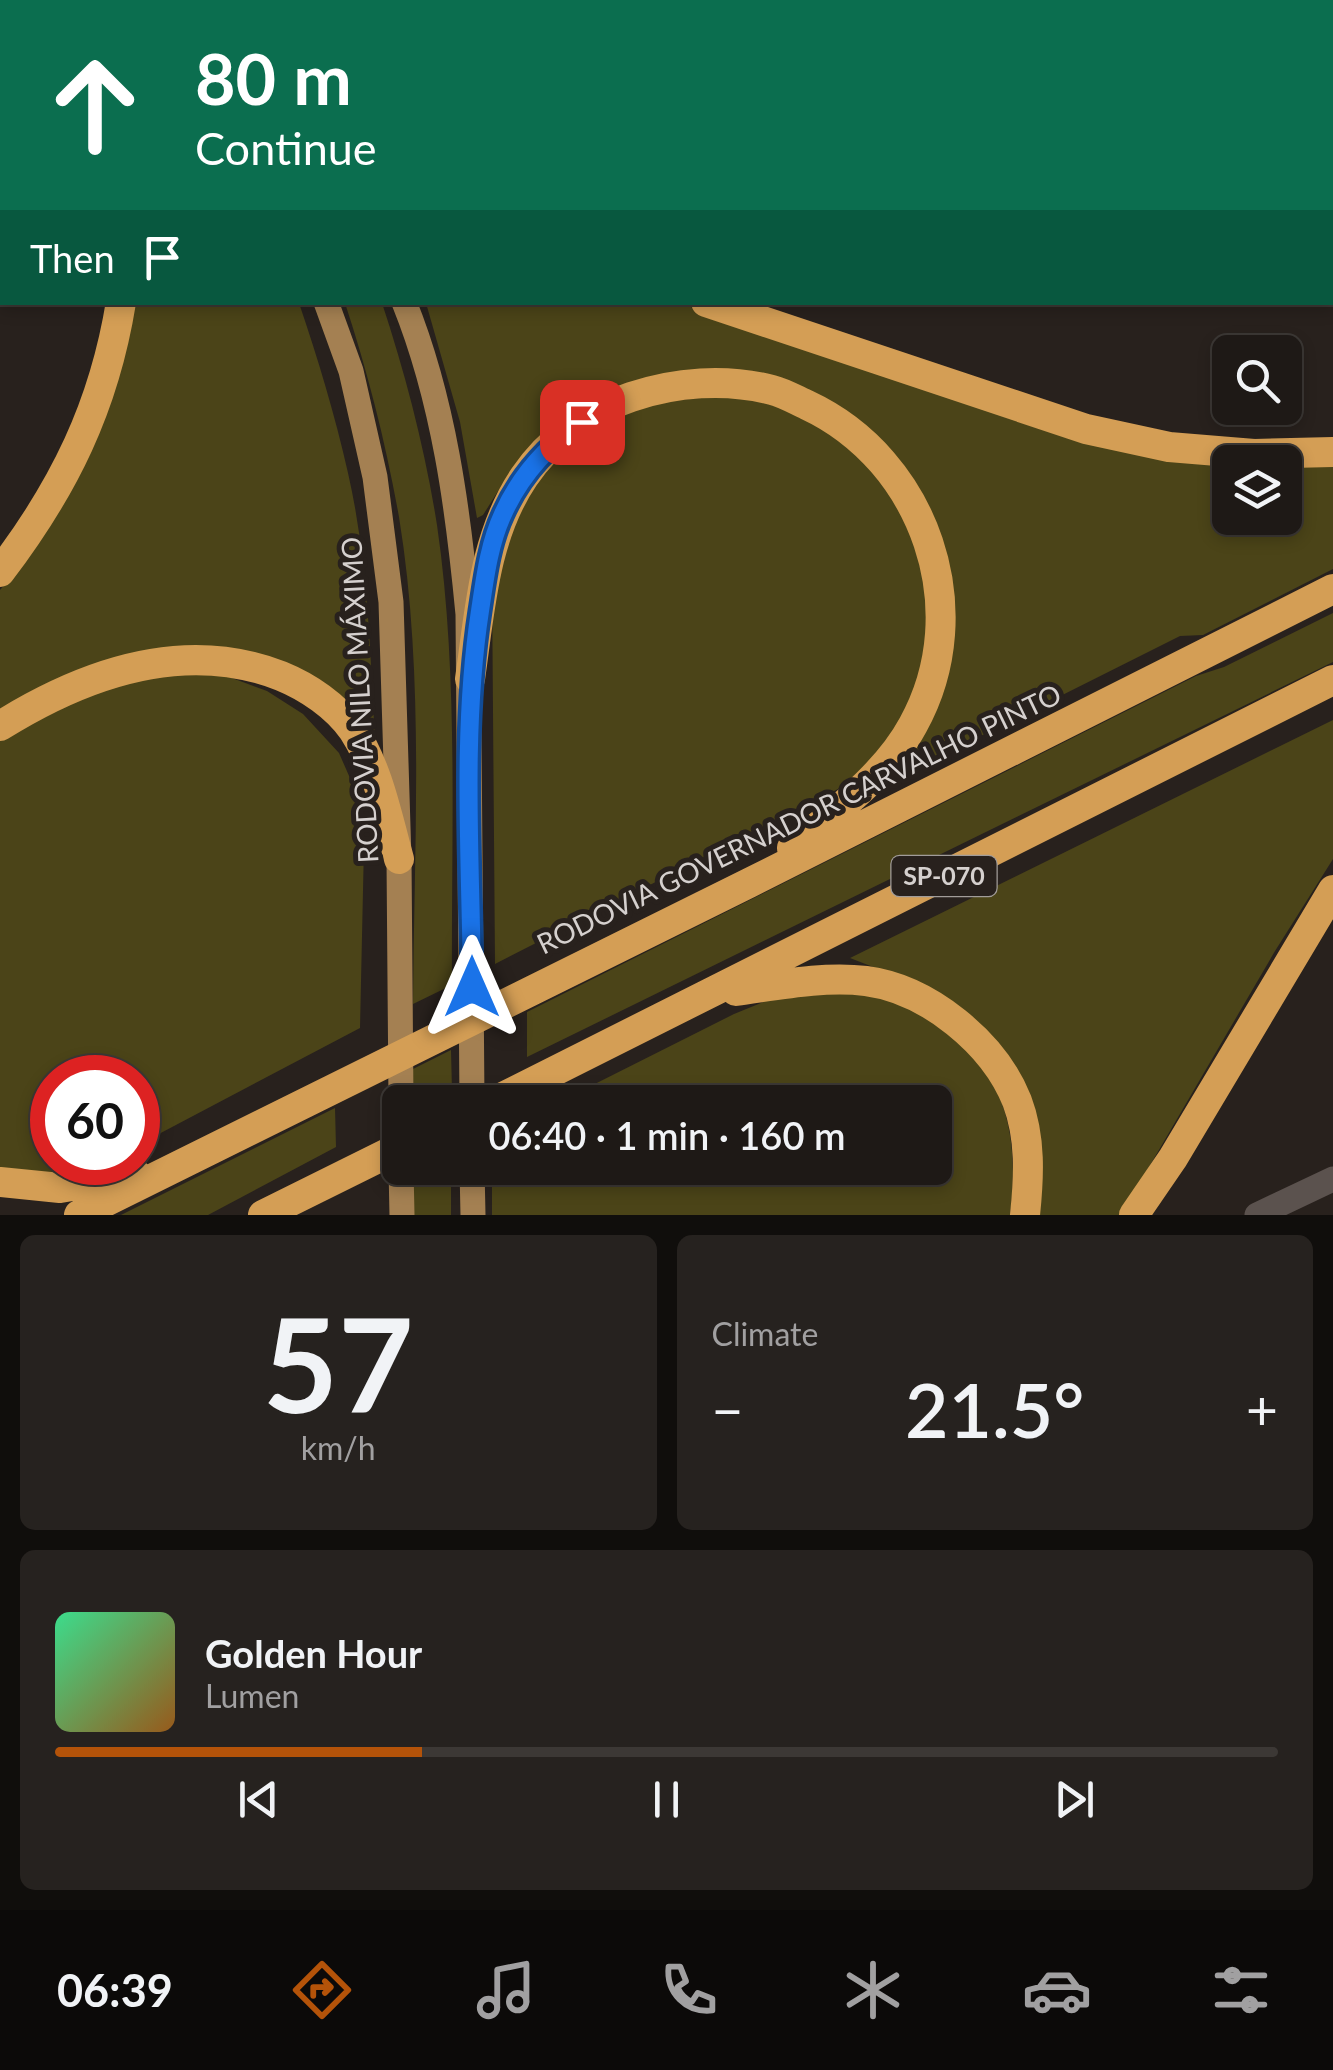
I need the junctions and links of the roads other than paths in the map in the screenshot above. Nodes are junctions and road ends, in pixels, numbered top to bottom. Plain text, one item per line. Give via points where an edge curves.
1 (122, 305) edge
2 (327, 305) edge
3 (405, 305) edge
4 (715, 305) edge
5 (1333, 452) edge
6 (0, 572) edge
7 (1333, 588) edge
8 (470, 679) junction
9 (1333, 680) edge
10 (0, 726) edge
11 (399, 859) junction
12 (749, 883) junction
13 (1333, 890) edge
14 (708, 995) junction
15 (401, 1085) edge
16 (472, 1085) edge
17 (529, 1085) edge
18 (382, 1156) edge
19 (184, 1165) junction
20 (1333, 1178) edge
21 (0, 1182) edge
22 (401, 1185) edge
23 (472, 1185) edge
24 (79, 1215) edge
25 (263, 1215) edge
26 (402, 1215) edge
27 (473, 1215) edge
28 (1024, 1215) edge
29 (1134, 1215) edge
30 (1257, 1215) edge

1 - 6 highway via 93,415 61,484
2 - 11 main road, RODOVIA NILO MÁXIMO via 351,371 376,478 391,602
3 - 8 main road via 444,439 462,546
4 - 5 highway via 1086,430 1168,447
7 - 12 highway, RODOVIA GOVERNADOR CARVALHO PINTO / SP-070
8 - 12 highway via 488,560 502,515 558,438 605,405 665,385 774,390 827,415 878,454 912,503 936,558 942,615 935,674 913,726 884,766
8 - 16 main road
9 - 14 highway, SP-070
10 - 11 highway via 78,684 122,670 173,659 256,666 328,703 352,730 372,768
11 - 15 main road, RODOVIA NILO MÁXIMO
12 - 19 highway, RODOVIA GOVERNADOR CARVALHO PINTO / SP-070
13 - 29 highway
14 - 17 highway, SP-070
14 - 28 highway via 804,981 869,981 945,1014 1000,1069 1017,1101 1028,1154
18 - 25 highway
19 - 21 highway via 60,1188
19 - 24 highway, RODOVIA GOVERNADOR CARVALHO PINTO / SP-070
20 - 30 street
22 - 26 main road
23 - 27 main road

